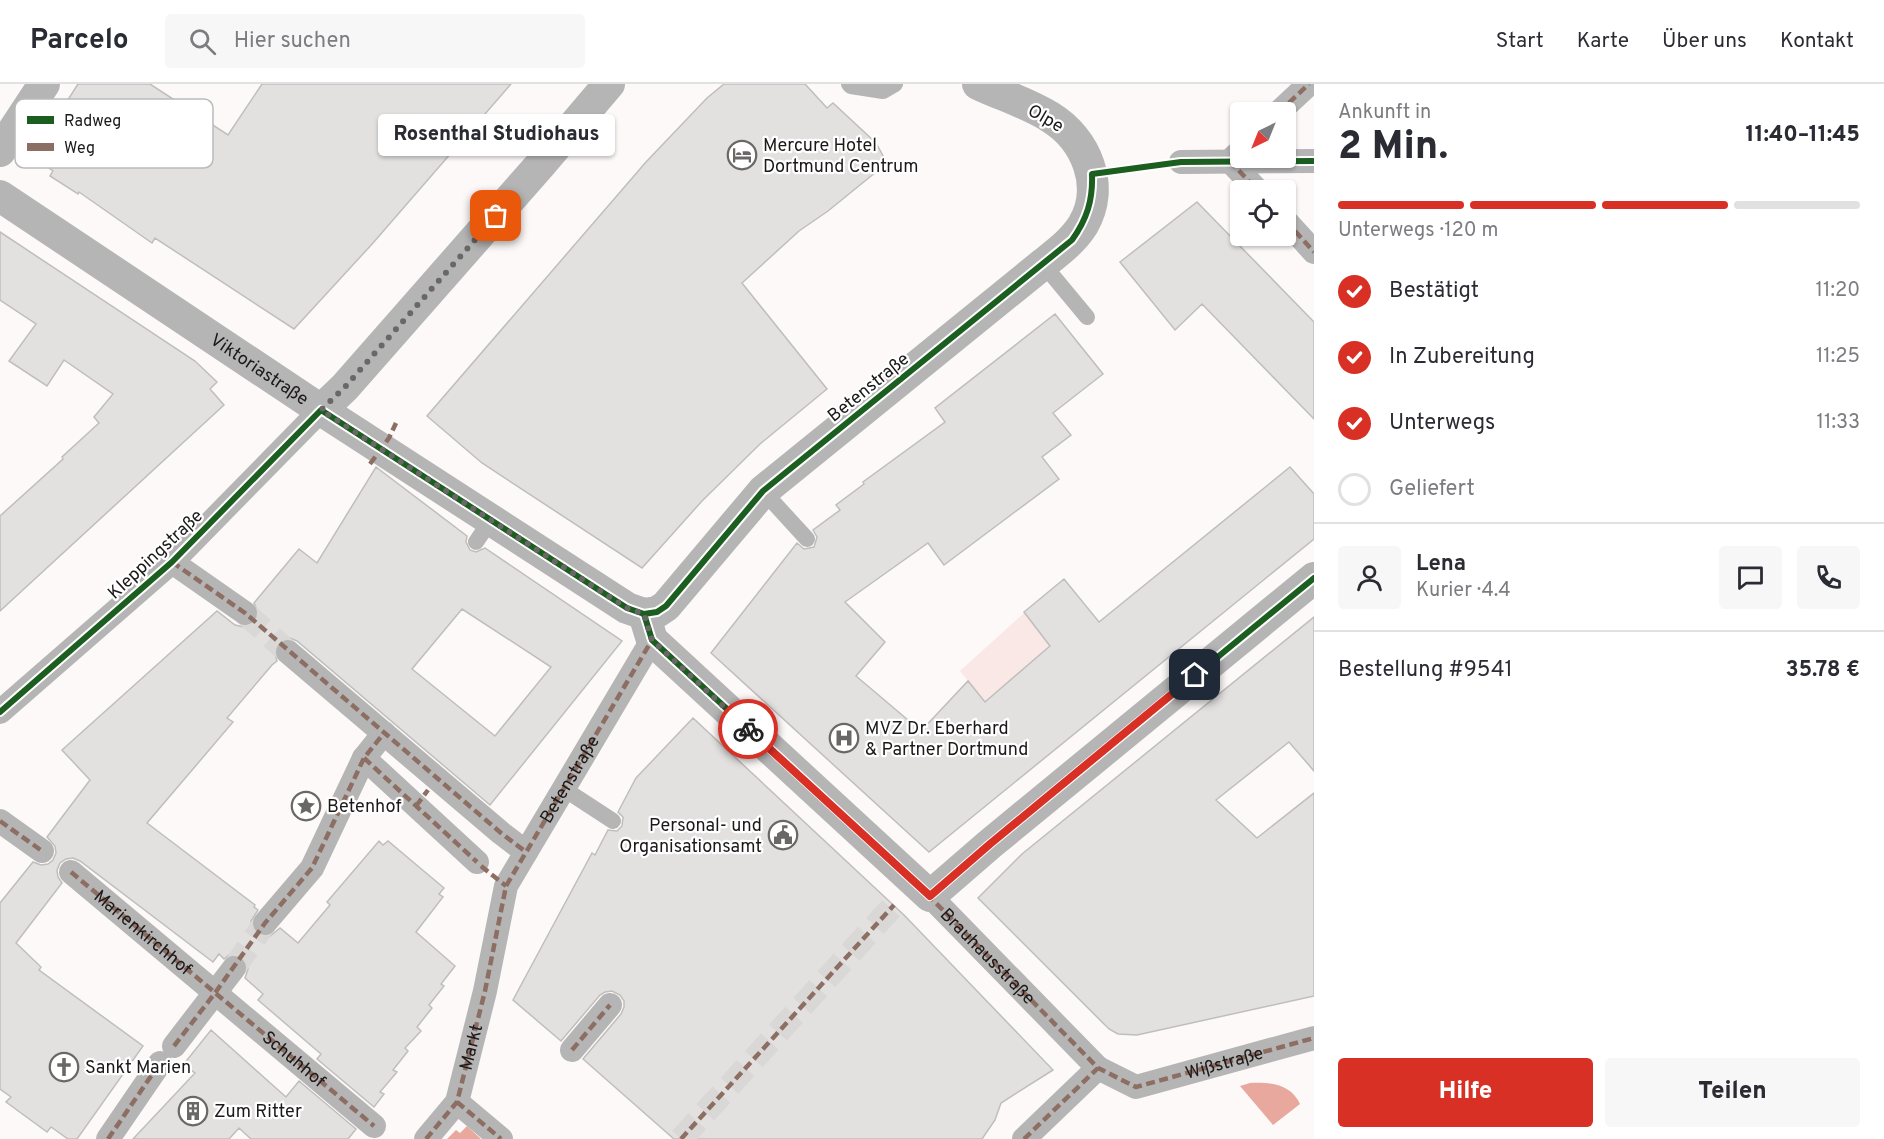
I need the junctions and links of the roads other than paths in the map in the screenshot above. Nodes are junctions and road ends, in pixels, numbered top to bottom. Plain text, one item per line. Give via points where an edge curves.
1 (44, 84) edge
2 (609, 84) edge
3 (849, 84) edge
4 (895, 84) edge
5 (978, 84) edge
6 (1309, 84) edge
7 (34, 99) edge
8 (1290, 102) edge
9 (15, 128) edge
10 (0, 151) edge
11 (1230, 157) edge
12 (1296, 160) edge
13 (1314, 161) edge
14 (1181, 162) dead end
15 (1092, 174) joint
16 (0, 195) edge
17 (1296, 232) edge
18 (1314, 252) edge
19 (1043, 264) junction
20 (1087, 317) dead end
21 (321, 410) junction
22 (763, 491) junction
23 (807, 539) dead end
24 (172, 562) junction
25 (1314, 578) edge
26 (246, 613) tunnel mouth
27 (648, 627) junction
28 (288, 652) tunnel mouth
29 (0, 712) edge
30 (384, 734) junction
31 (364, 758) junction
32 (564, 789) junction
33 (428, 791) junction
34 (0, 821) edge
35 (613, 821) dead end
36 (42, 851) dead end
37 (526, 852) junction
38 (71, 872) dead end
39 (506, 886) junction
40 (930, 896) junction
41 (265, 923) tunnel mouth
42 (234, 968) tunnel mouth
43 (484, 991) joint
44 (215, 993) junction
45 (610, 1005) dead end
46 (1314, 1038) edge
47 (572, 1050) dead end
48 (1098, 1068) junction
49 (1136, 1087) joint
50 (457, 1102) junction
51 (374, 1126) dead end
52 (108, 1139) edge
53 (426, 1139) edge
54 (501, 1139) edge
55 (1024, 1139) edge

1 - 7 street
2 - 21 street, Kleppingstraße
3 - 4 lane via 883,91
5 - 15 street, Olpe via 1049,116 1069,131 1088,159
6 - 8 street
9 - 10 street
11 - 14 street
12 - 13 street
15 - 19 street, Betenstraße via 1083,224 1072,240
16 - 21 street, Viktoriastraße
17 - 18 street
19 - 20 lane
19 - 22 street, Betenstraße
21 - 24 street, Kleppingstraße
21 - 27 street, Viktoriastraße via 484,531 627,608
22 - 23 lane
22 - 27 street, Betenstraße
24 - 26 street, Kleppingstraße
24 - 29 street, Kleppingstraße
25 - 40 street
27 - 32 street, Betenstraße
27 - 40 street, Brauhausstraße
28 - 30 street
30 - 31 street
30 - 33 street
31 - 33 street
31 - 41 street via 312,868
32 - 35 lane
32 - 37 street, Betenstraße
33 - 37 street
33 - 39 street via 479,864
34 - 36 street
37 - 39 street, Betenstraße
38 - 44 street, Marienkirchhof
39 - 43 street, Betenstraße
40 - 48 street, Brauhausstraße
42 - 44 street
43 - 50 street, Markt
44 - 51 street, Schuhhof
44 - 52 street
45 - 47 street
46 - 49 street, Wißstraße
48 - 49 street, Brauhausstraße
48 - 55 street
50 - 53 street, Markt
50 - 54 street

